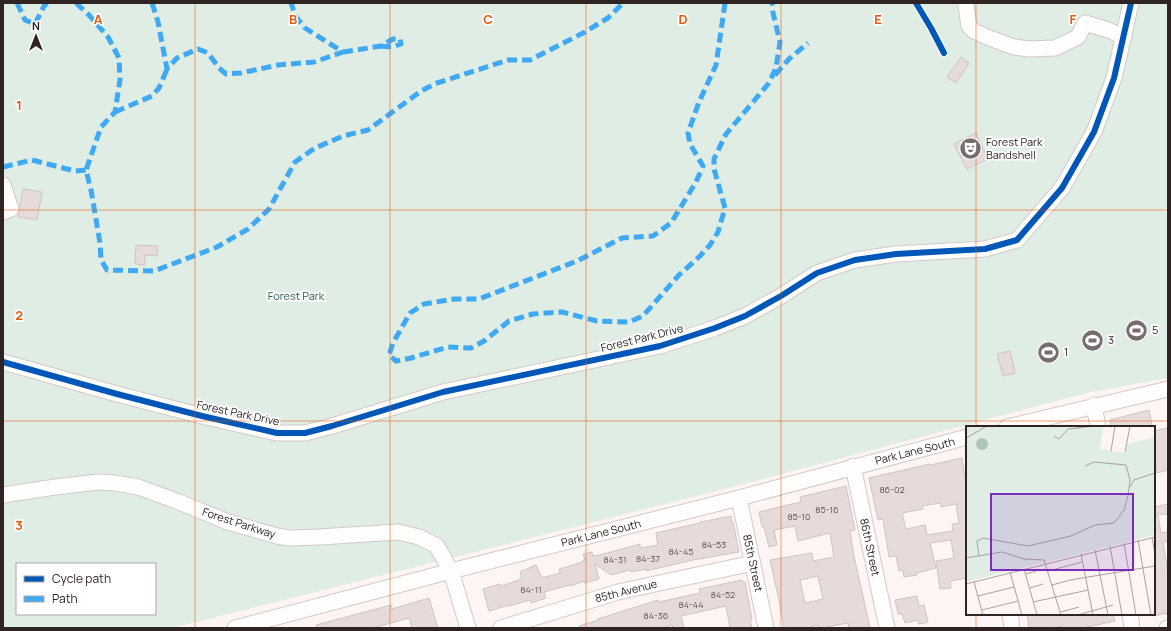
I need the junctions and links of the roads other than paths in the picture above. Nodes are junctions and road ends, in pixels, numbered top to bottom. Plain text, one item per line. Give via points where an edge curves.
1 (1131, 3) edge
2 (966, 6) dead end
3 (1124, 37) junction
4 (3, 185) edge
5 (3, 212) edge
6 (3, 362) edge
7 (1168, 389) edge
8 (1094, 406) junction
9 (1011, 426) edge
10 (1098, 426) edge
11 (966, 437) edge
12 (853, 466) junction
13 (3, 495) edge
14 (739, 498) junction
15 (753, 563) junction
16 (451, 571) junction
17 (1010, 615) edge
18 (1130, 615) edge
19 (279, 623) edge
20 (235, 628) edge
21 (468, 628) edge
22 (501, 628) edge
23 (766, 628) edge
24 (887, 628) edge
25 (1012, 628) edge
26 (1132, 628) edge

1 - 3 street, Forest Park Drive
2 - 3 street via 969,26 974,30 1014,47 1029,50 1055,48 1078,37 1085,23
3 - 6 street, Forest Park Drive via 1114,78 1094,132 1062,188 1017,240 985,249 896,254 856,260 817,273 745,316 660,346 443,392 306,432 277,433 117,394
4 - 5 street via 11,209
7 - 8 street
8 - 9 street
8 - 10 street
11 - 12 street, Park Lane South
12 - 14 street, Park Lane South
12 - 24 street, 86th Street
13 - 16 street, Forest Parkway via 98,482 115,483 138,487 228,522 277,536 289,538 398,532 419,537 437,546
14 - 15 street, 85th Street
14 - 16 street, Park Lane South
15 - 22 street, 85th Avenue via 618,592
15 - 23 street, 85th Street
16 - 19 street, Park Lane South
16 - 21 street, Forest Parkway
17 - 25 street
18 - 26 street
19 - 20 street, Park Lane South

